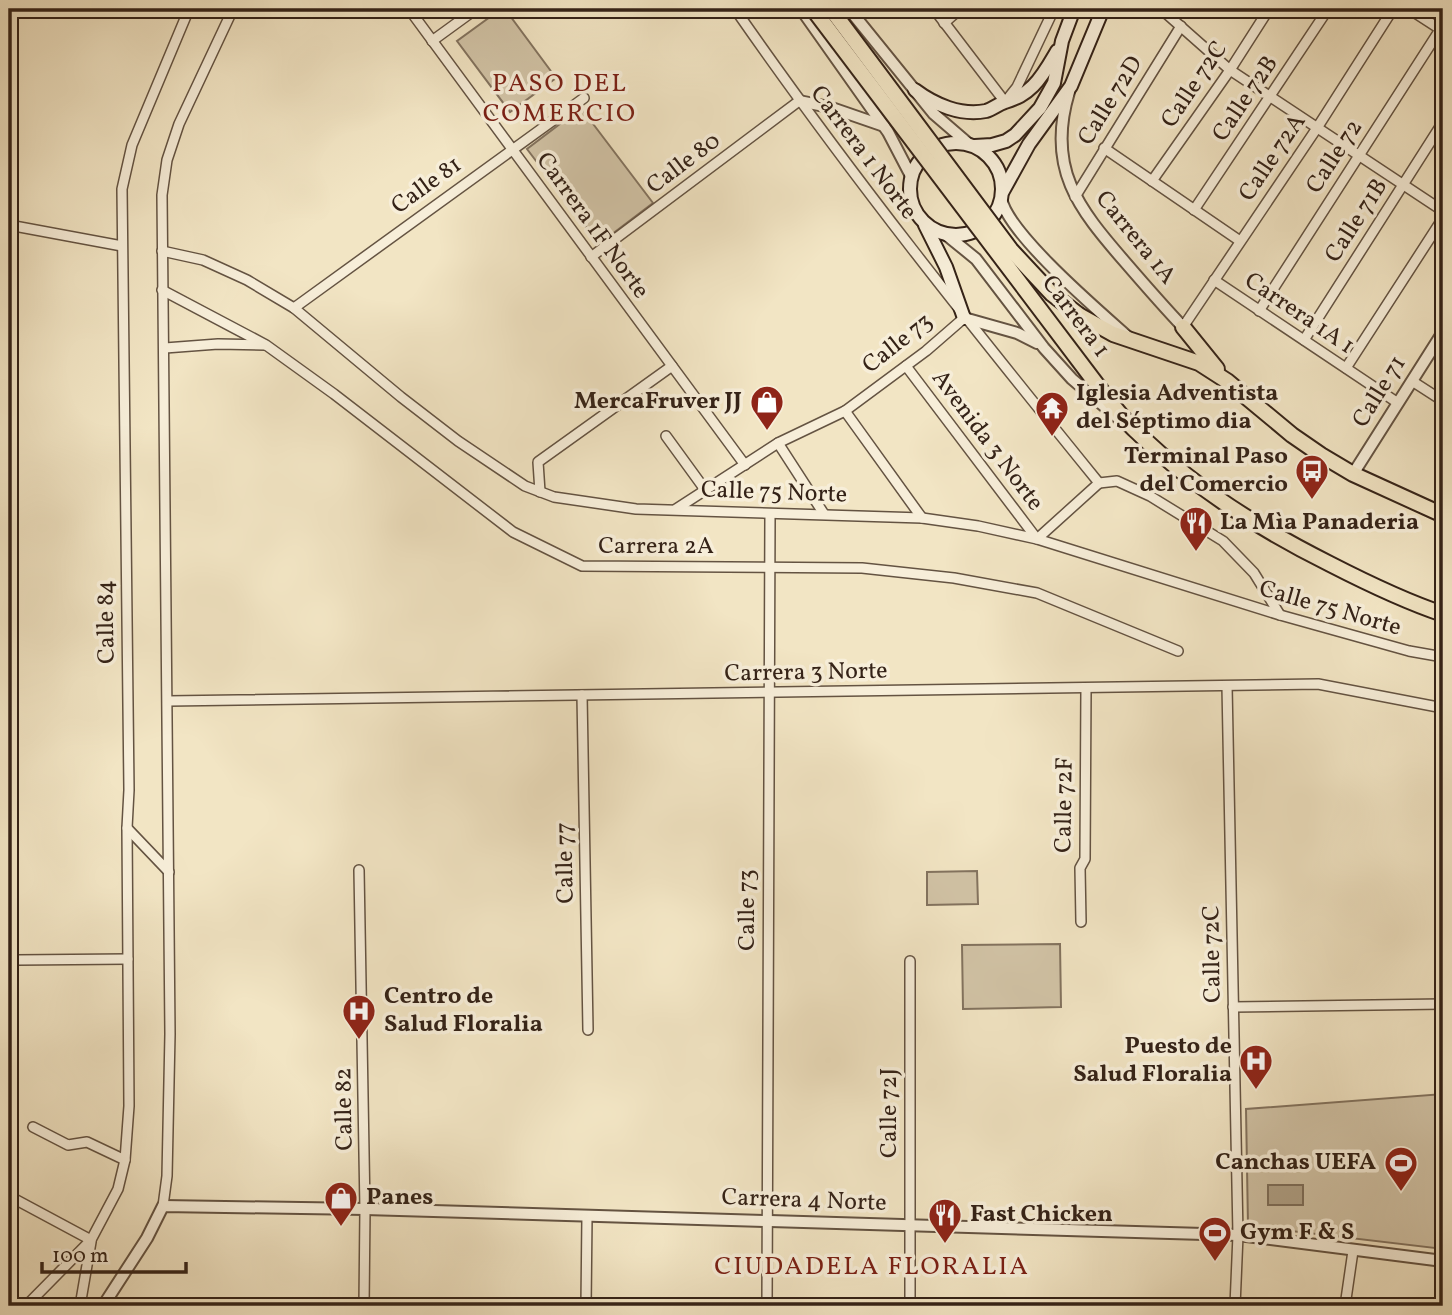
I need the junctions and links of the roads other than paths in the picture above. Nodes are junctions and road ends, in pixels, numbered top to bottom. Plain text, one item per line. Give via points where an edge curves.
1 (189, 9) edge
2 (233, 9) edge
3 (409, 9) edge
4 (476, 9) edge
5 (736, 9) edge
6 (801, 9) edge
7 (813, 9) edge
8 (831, 9) edge
9 (849, 9) edge
10 (934, 9) edge
11 (960, 9) edge
12 (1054, 9) edge
13 (1074, 9) edge
14 (1103, 9) edge
15 (1161, 9) edge
16 (1269, 9) edge
17 (1328, 9) edge
18 (1393, 9) edge
19 (1409, 9) edge
20 (944, 23) junction
21 (1181, 26) junction
22 (1442, 29) edge
23 (432, 41) junction
24 (1062, 41) junction
25 (1230, 70) junction
26 (1071, 86) junction
27 (915, 90) junction
28 (1271, 97) junction
29 (584, 98) dead end
30 (799, 101) junction
31 (1005, 102) junction
32 (1443, 122) edge
33 (884, 127) junction
34 (1317, 128) junction
35 (971, 145) junction
36 (512, 148) junction
37 (1104, 148) junction
38 (1359, 156) junction
39 (911, 176) junction
40 (1152, 181) junction
41 (1403, 185) junction
42 (1001, 196) junction
43 (1075, 197) junction
44 (1194, 210) junction
45 (1443, 211) edge
46 (1443, 218) edge
47 (921, 219) junction
48 (9, 225) edge
49 (944, 233) junction
50 (1240, 241) junction
51 (122, 246) junction
52 (162, 251) junction
53 (591, 257) junction
54 (1214, 281) junction
55 (162, 290) junction
56 (295, 308) junction
57 (1259, 311) junction
58 (964, 318) junction
59 (1183, 327) junction
60 (1443, 332) edge
61 (1304, 340) junction
62 (1133, 341) junction
63 (266, 345) junction
64 (165, 348) junction
65 (1044, 348) junction
66 (672, 366) junction
67 (906, 366) junction
68 (1346, 368) junction
69 (1227, 381) junction
70 (1412, 381) junction
71 (1443, 401) edge
72 (1398, 403) junction
73 (845, 411) junction
74 (1133, 429) junction
75 (666, 436) dead end
76 (778, 443) junction
77 (745, 465) junction
78 (1353, 474) junction
79 (1099, 483) junction
80 (706, 491) junction
81 (540, 492) junction
82 (676, 509) junction
83 (770, 514) junction
84 (824, 514) junction
85 (1443, 515) edge
86 (922, 518) junction
87 (1037, 540) junction
88 (770, 568) junction
89 (1443, 614) edge
90 (1280, 615) junction
91 (1178, 651) dead end
92 (1443, 657) edge
93 (1227, 686) junction
94 (1086, 688) junction
95 (769, 692) junction
96 (582, 695) junction
97 (168, 701) junction
98 (1443, 708) edge
99 (127, 828) junction
100 (359, 870) dead end
101 (169, 873) junction
102 (1081, 922) dead end
103 (128, 959) junction
104 (17, 960) dead end
105 (910, 961) dead end
106 (1443, 1004) edge
107 (1233, 1007) junction
108 (588, 1030) dead end
109 (33, 1127) dead end
110 (125, 1160) junction
111 (9, 1196) edge
112 (163, 1206) junction
113 (365, 1209) junction
114 (587, 1216) junction
115 (768, 1221) junction
116 (910, 1226) junction
117 (1238, 1236) junction
118 (91, 1240) junction
119 (1353, 1251) junction
120 (1443, 1261) edge
121 (26, 1306) edge
122 (80, 1306) edge
123 (103, 1306) edge
124 (364, 1306) edge
125 (586, 1306) edge
126 (767, 1306) edge
127 (910, 1306) edge
128 (1235, 1306) edge
129 (1345, 1306) edge

1 - 51 street, Calle 84 via 132,145 122,189
2 - 52 street via 167,160
3 - 23 street, Carrera 1F Norte
4 - 23 street
5 - 30 street, Carrera 1 Norte
6 - 33 street
7 - 74 highway, Carrera 1, bridge
8 - 62 highway, Carrera 1, bridge via 1011,250 1079,315
9 - 27 street
10 - 20 street
11 - 20 street
12 - 31 street via 1017,87
13 - 24 main road
14 - 26 main road
15 - 21 street
16 - 25 street, Calle 72C
17 - 28 street, Calle 72B
18 - 34 street, Calle 72A
19 - 22 street
20 - 31 street
21 - 25 street
21 - 37 street, Calle 72D
22 - 38 street, Calle 72
23 - 36 street, Carrera 1F Norte
24 - 31 main road via 1038,81 1015,100
24 - 35 main road via 1054,83 1036,113 1006,141
25 - 28 street
25 - 40 street, Calle 72C
26 - 42 main road via 1016,165
26 - 43 street, Carrera 1A via 1062,144
27 - 31 main road via 937,104 962,111 988,110
27 - 35 street via 942,122
28 - 34 street
28 - 44 street, Calle 72B
29 - 36 street, Calle 81
30 - 33 street
30 - 53 street, Calle 80
30 - 58 street, Carrera 1 Norte
32 - 41 street, Calle 71B
33 - 39 street
34 - 38 street
34 - 50 street, Calle 72A
35 - 39 main road via 953,142 936,147 921,157
35 - 42 main road via 994,164
36 - 53 street, Carrera 1F Norte
36 - 56 street, Calle 81
37 - 40 street
37 - 43 street, Calle 72D
38 - 41 street
38 - 57 street, Calle 72
39 - 47 main road via 911,198
40 - 44 street
41 - 45 street
41 - 61 street, Calle 71B
42 - 49 main road via 993,216 978,229 959,235
42 - 62 street via 1008,216 1034,247
43 - 59 street, Carrera 1A via 1087,219
44 - 50 street
46 - 68 street
47 - 49 main road
47 - 58 main road via 946,267
48 - 51 street
49 - 65 street via 976,259
50 - 54 street, Calle 72A
51 - 99 street, Calle 84
52 - 55 street
52 - 56 street, Calle 75 Norte via 202,260
53 - 66 street, Carrera 1F Norte
54 - 57 street, Carrera 1A 1
54 - 59 street, Calle 72A
55 - 63 street, Carrera 2A
55 - 64 street
56 - 81 street, Calle 75 Norte via 458,441
57 - 61 street, Carrera 1A 1
58 - 65 street via 1017,333
58 - 67 street, Calle 73
58 - 79 street, Carrera 1 Norte
59 - 69 highway
60 - 70 street, Calle 71
61 - 68 street, Carrera 1A 1
62 - 69 highway, Carrera 1 via 1199,363
63 - 64 street
63 - 88 street, Carrera 2A via 513,532 582,566
64 - 97 street
65 - 74 street via 1089,395
66 - 77 street, Carrera 1F Norte
66 - 81 street via 538,462
67 - 73 street, Calle 73
67 - 87 street, Avenida 3 Norte
68 - 72 street, Carrera 1A 1
69 - 78 highway, Carrera 1 via 1293,435
70 - 71 street
70 - 72 street, Calle 71
72 - 78 street, Calle 71
73 - 76 street, Calle 73
73 - 86 street
74 - 89 highway, Carrera 1 via 1188,477 1262,529 1371,585
75 - 80 street
76 - 77 street, Calle 73
76 - 84 street
77 - 80 street, Calle 73
78 - 85 highway, Carrera 1
79 - 87 street
79 - 90 street via 1117,481 1150,496 1223,541 1254,573
80 - 82 street, Calle 73
81 - 82 street, Calle 75 Norte via 584,503
82 - 83 street, Calle 75 Norte
83 - 84 street, Calle 75 Norte
83 - 88 street, Calle 73
84 - 86 street, Calle 75 Norte
86 - 87 street, Calle 75 Norte
87 - 90 street, Calle 75 Norte
88 - 91 street, Carrera 2A via 910,572 1037,593
88 - 95 street, Calle 73
90 - 92 street, Calle 75 Norte via 1409,652
93 - 94 street, Carrera 3 Norte
93 - 98 street, Carrera 3 Norte via 1318,684
93 - 107 street, Calle 72C
94 - 95 street, Carrera 3 Norte
94 - 102 street, Calle 72F
95 - 96 street, Carrera 3 Norte
95 - 115 street, Calle 73
96 - 97 street, Carrera 3 Norte
96 - 108 street, Calle 77
97 - 101 street
99 - 101 street
99 - 103 street, Calle 84
100 - 113 street, Calle 82
101 - 112 street via 170,1047
103 - 104 street
103 - 110 street, Calle 84
105 - 116 street, Calle 72J
106 - 107 street
107 - 117 street, Calle 72C
109 - 110 street via 68,1145 87,1142
110 - 118 street, Calle 84 via 118,1189
111 - 118 street
112 - 113 street, Carrera 4 Norte
112 - 123 street
113 - 114 street, Carrera 4 Norte
113 - 124 street, Calle 82
114 - 115 street, Carrera 4 Norte
114 - 125 street
115 - 116 street, Carrera 4 Norte
115 - 126 street, Calle 73
116 - 117 street, Carrera 4 Norte
116 - 127 street, Calle 72J
117 - 119 street, Carrera 4 Norte
117 - 128 street, Calle 72C
118 - 121 street
118 - 122 street
119 - 120 street, Carrera 4 Norte
119 - 129 street

